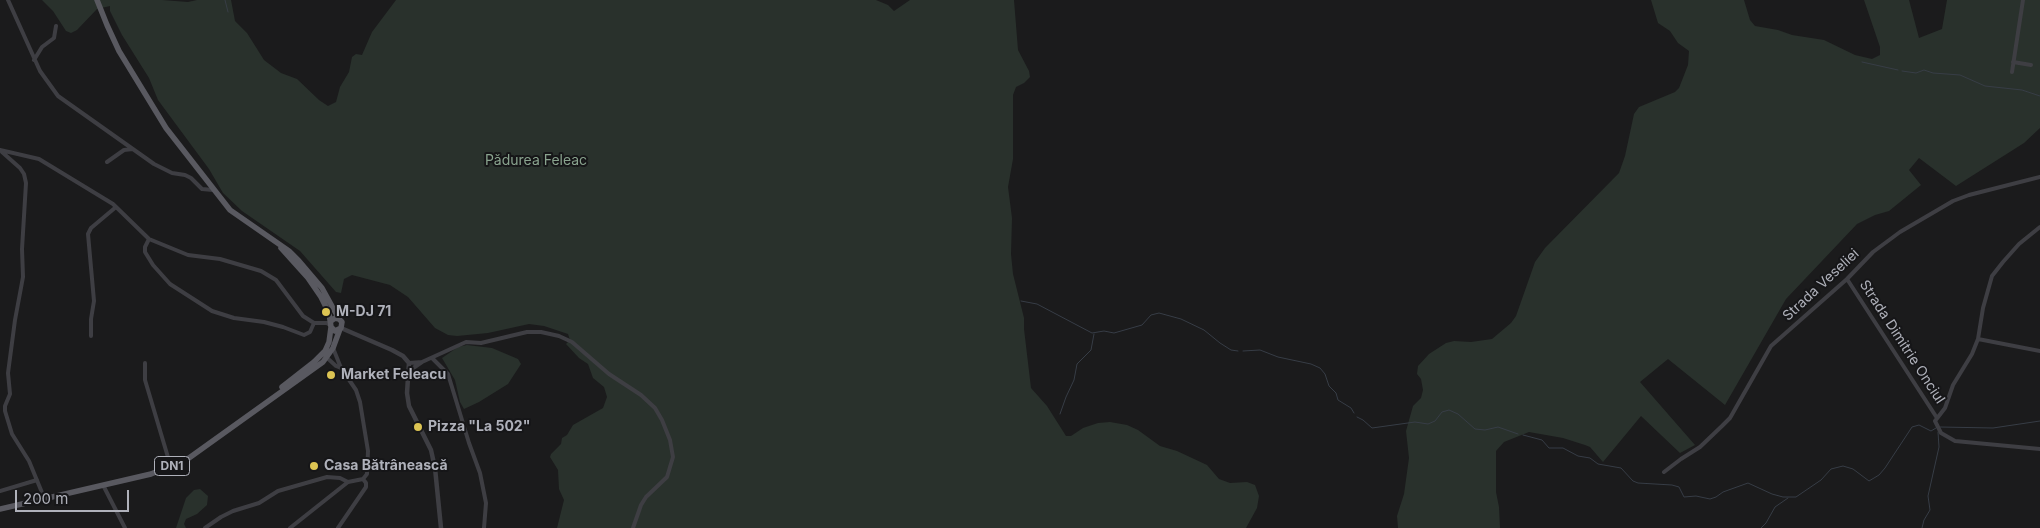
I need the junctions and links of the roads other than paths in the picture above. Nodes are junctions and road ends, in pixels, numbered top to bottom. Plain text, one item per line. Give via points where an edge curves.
1 (8, 0) edge
2 (98, 0) edge
3 (2023, 0) edge
4 (56, 26) dead end
5 (34, 60) junction
6 (2013, 62) junction
7 (2031, 65) dead end
8 (2012, 72) dead end
9 (133, 149) junction
10 (0, 150) edge
11 (107, 162) dead end
12 (2040, 178) edge
13 (213, 190) junction
14 (116, 207) junction
15 (2040, 227) edge
16 (149, 240) junction
17 (280, 246) junction
18 (1848, 279) junction
19 (339, 319) junction
20 (314, 323) junction
21 (330, 324) junction
22 (340, 329) junction
23 (91, 336) dead end
24 (1978, 339) junction
25 (333, 348) junction
26 (324, 351) junction
27 (2040, 351) edge
28 (326, 358) junction
29 (432, 358) junction
30 (422, 362) junction
31 (145, 363) dead end
32 (409, 363) junction
33 (341, 368) junction
34 (410, 371) junction
35 (0, 403) edge
36 (5, 406) junction
37 (1936, 419) junction
38 (2040, 449) edge
39 (170, 464) junction
40 (1664, 472) dead end
41 (363, 479) junction
42 (37, 480) junction
43 (348, 482) junction
44 (103, 485) junction
45 (0, 491) edge
46 (43, 495) junction
47 (0, 507) edge
48 (123, 527) edge
49 (205, 528) edge
50 (290, 528) edge
51 (338, 528) edge
52 (441, 528) edge
53 (484, 528) edge
54 (633, 528) edge

1 - 5 street
2 - 13 main road via 112,37 138,85
3 - 6 street
4 - 5 street via 54,38 42,46
5 - 9 street via 58,96
6 - 7 street
6 - 8 street
9 - 11 street via 124,150
9 - 13 street via 154,164 191,178 202,189
10 - 14 street via 39,158
10 - 36 street via 20,168 26,183 23,277 9,364 10,394
12 - 18 street, Strada Veseliei via 1969,195 1948,204 1889,240
13 - 17 main road via 237,217
14 - 16 street
14 - 23 street via 88,234 94,301
15 - 24 street via 2019,244 1992,276
16 - 20 street via 188,255 220,259 261,271 276,280 303,316
16 - 20 street via 145,252 153,266 170,284 212,311 304,335 310,332
17 - 19 main road via 294,255 316,280
17 - 21 main road via 318,291 327,308
18 - 37 street, Strada Dimitrie Onciul
18 - 40 street, Strada Veseliei via 1771,346 1730,418 1700,447
19 - 21 main road via 334,318
19 - 22 main road
20 - 21 street
21 - 22 main road via 335,330
21 - 26 main road, DN1 via 329,342
22 - 25 main road, DN1
22 - 32 street via 392,350
24 - 27 street
24 - 37 street via 1953,385 1945,408
25 - 28 main road, DN1
25 - 33 street
26 - 28 street
26 - 39 main road, DN1 via 309,366 203,446
28 - 33 street
28 - 44 main road, DN1 via 204,449 151,474
29 - 30 street
29 - 53 street via 448,374 480,473 486,503
29 - 54 street via 466,342 481,343 527,332 541,332 572,342 641,395 662,420 673,457 667,477 646,497
30 - 32 street
30 - 34 street
31 - 39 street via 145,380
32 - 34 street
33 - 41 street via 353,384 360,402 368,451 367,474
34 - 52 street via 409,406 432,450
35 - 36 street
36 - 42 street via 12,434
37 - 38 street, Strada Dimitrie Onciul via 1941,433 1955,441
39 - 46 main road, DN1
41 - 43 street
41 - 51 street via 366,487
42 - 45 street
42 - 46 street
43 - 49 street via 327,477 278,491 259,503 227,514
43 - 50 street
44 - 47 main road, DN1
44 - 48 street
46 - 47 main road, DN1

